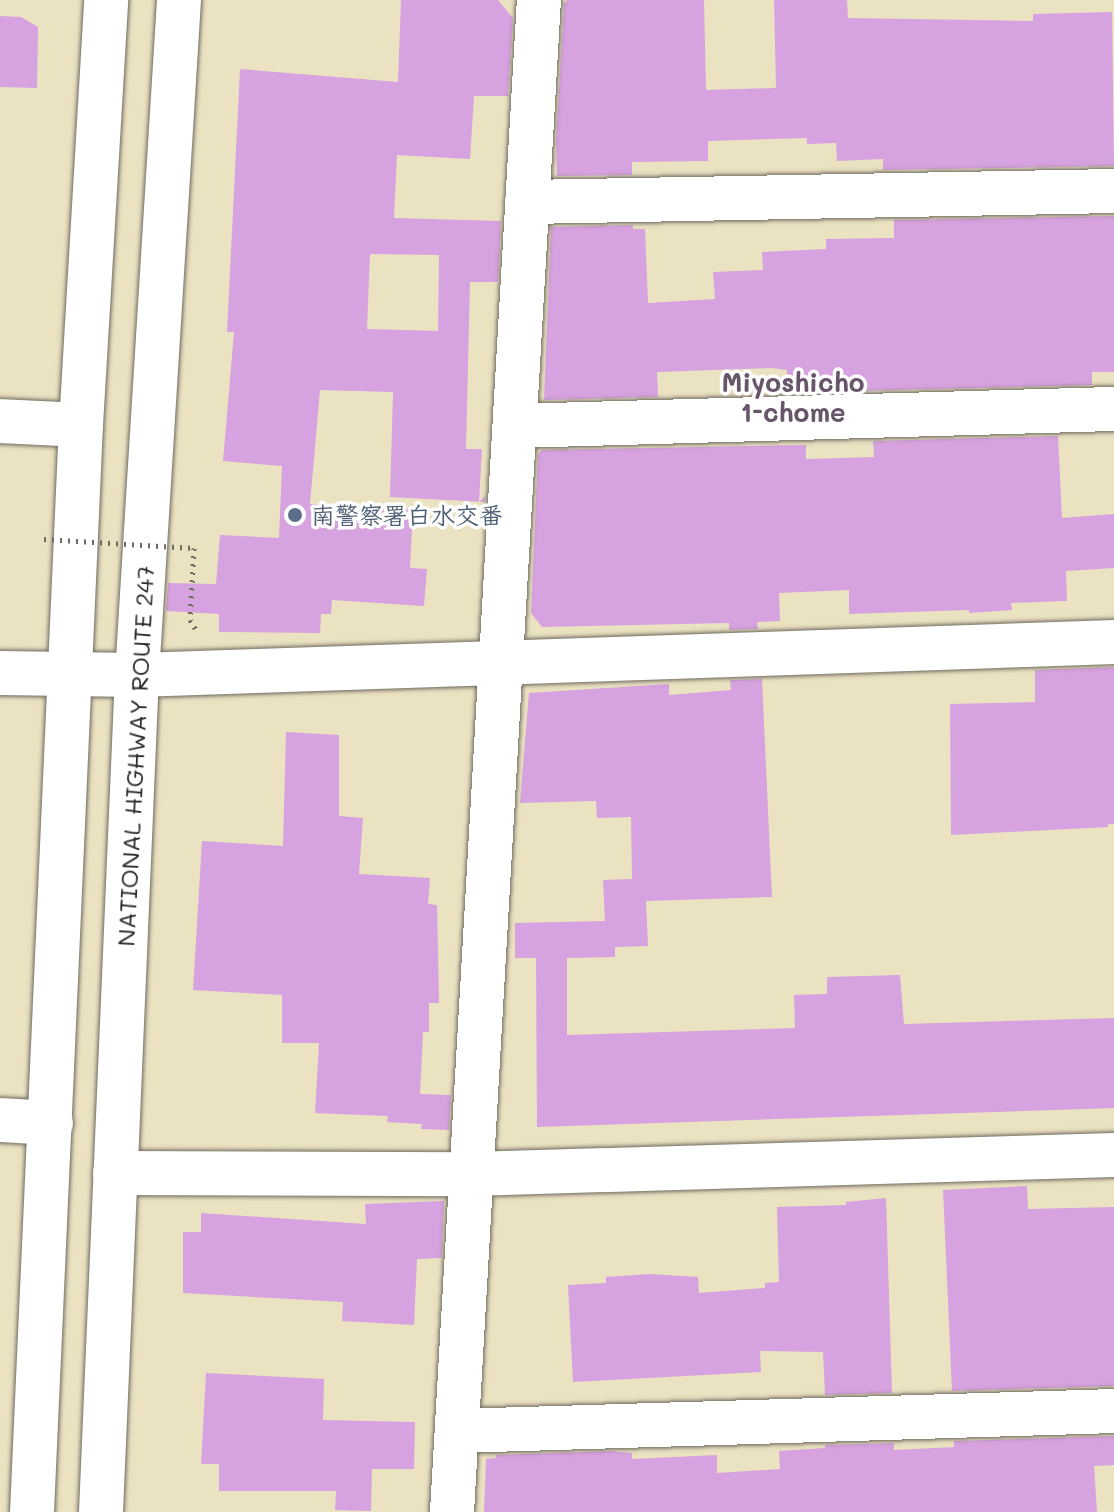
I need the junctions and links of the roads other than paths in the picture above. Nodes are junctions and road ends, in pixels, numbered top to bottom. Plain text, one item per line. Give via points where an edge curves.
1 (106, 0) edge
2 (179, 0) edge
3 (539, 0) edge
4 (1114, 191) edge
5 (527, 202) junction
6 (1114, 409) edge
7 (0, 421) edge
8 (81, 425) junction
9 (515, 426) junction
10 (1114, 642) edge
11 (501, 664) junction
12 (0, 673) edge
13 (137, 675) junction
14 (71, 676) junction
15 (0, 1120) edge
16 (51, 1123) junction
17 (1114, 1155) edge
18 (115, 1173) junction
19 (471, 1174) junction
20 (1114, 1411) edge
21 (457, 1431) junction
22 (32, 1512) edge
23 (101, 1512) edge
24 (452, 1512) edge

1 - 8 main road
2 - 13 main road, NATIONAL HIGHWAY ROUTE 247
3 - 5 main road
4 - 5 main road
5 - 9 main road
6 - 9 main road
7 - 8 main road
8 - 14 main road
9 - 11 main road
10 - 11 main road
11 - 13 main road
11 - 19 main road
12 - 14 main road
13 - 14 main road
13 - 18 main road, NATIONAL HIGHWAY ROUTE 247
14 - 16 main road
15 - 16 main road
16 - 22 main road
17 - 19 main road
18 - 19 main road
18 - 23 main road, NATIONAL HIGHWAY ROUTE 247
19 - 21 main road
20 - 21 main road
21 - 24 main road

